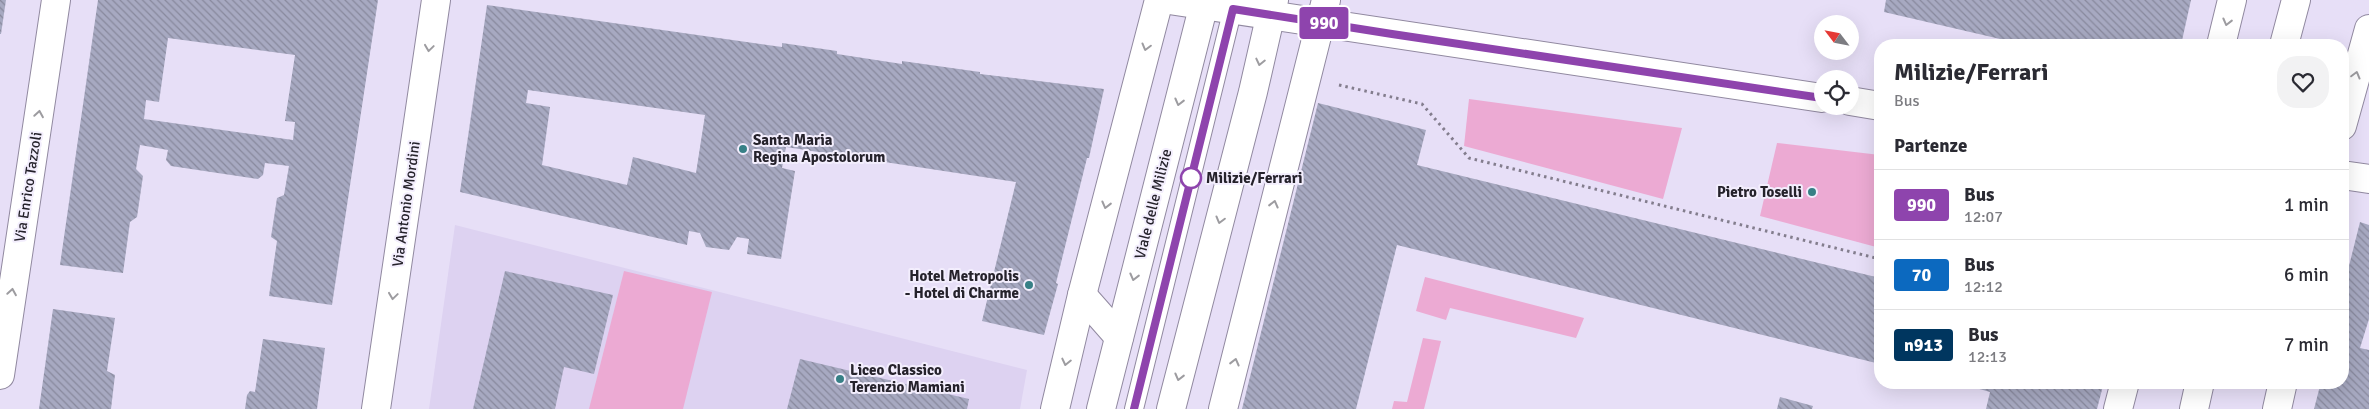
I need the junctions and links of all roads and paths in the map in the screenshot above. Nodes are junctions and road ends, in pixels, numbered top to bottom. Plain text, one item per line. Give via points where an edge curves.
1 (56, 0) edge
2 (436, 0) edge
3 (1159, 0) edge
4 (1169, 0) edge
5 (2232, 0) edge
6 (2296, 0) edge
7 (1205, 2) edge
8 (1234, 4) edge
9 (1272, 7) edge
10 (1323, 11) edge
11 (2369, 29) edge
12 (2222, 39) edge
13 (2286, 39) edge
14 (1306, 77) junction
15 (1814, 97) edge
16 (2349, 101) edge
17 (1859, 103) edge
18 (1874, 105) edge
19 (2349, 176) edge
20 (2369, 179) edge
21 (1874, 258) edge
22 (1082, 295) junction
23 (1119, 337) junction
24 (0, 375) edge
25 (2123, 389) edge
26 (2198, 389) edge
27 (2281, 389) edge
28 (376, 409) edge
29 (1055, 409) edge
30 (1101, 409) edge
31 (1134, 409) edge
32 (1171, 409) edge
33 (1223, 409) edge
34 (2118, 409) edge
35 (2194, 409) edge
36 (2277, 409) edge

24 -> 1 street, Via Enrico Tazzoli
2 -> 28 street, Via Antonio Mordini
3 -> 22 street
4 - 7 street
5 -> 12 street
6 - 13 street
7 - 8 street
7 -> 23 street, Viale delle Milizie
8 - 9 street
8 - 31 lane, Viale delle Milizie
9 - 10 street
9 -> 32 street via 1251,101
10 - 14 street
10 - 15 street
16 -> 11 street
14 - 21 path via 1422,104 1468,158
33 -> 14 street
17 - 18 street
19 - 20 street
22 - 23 street
22 -> 29 street
23 - 30 street, Viale delle Milizie
25 - 34 street
26 - 35 street
27 - 36 street

